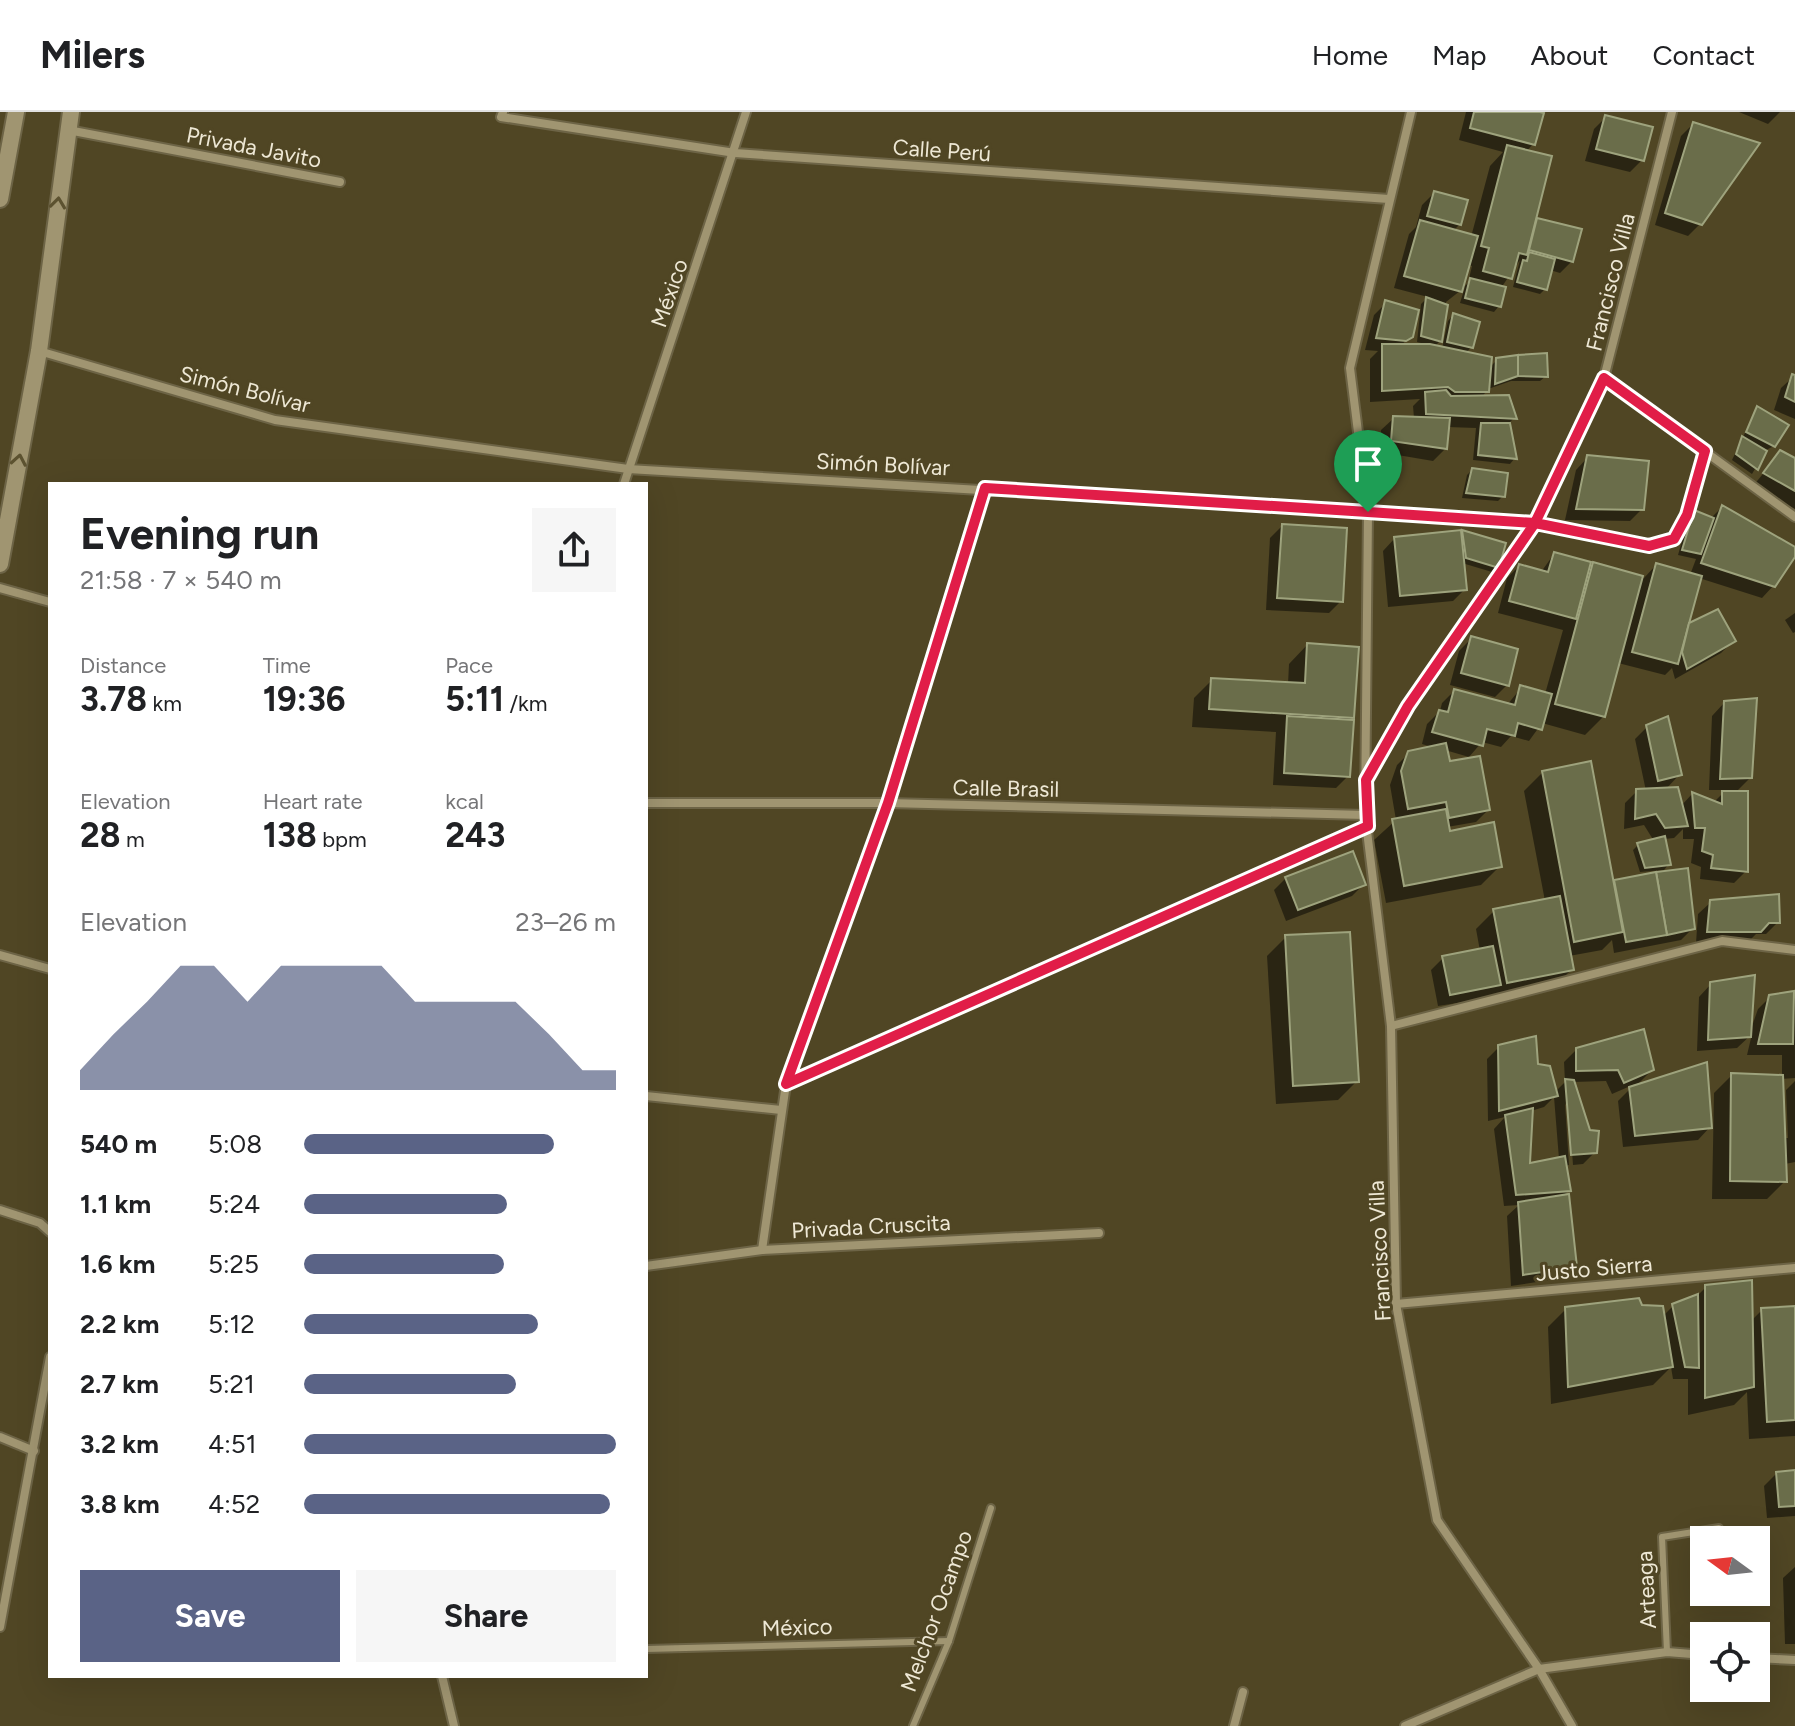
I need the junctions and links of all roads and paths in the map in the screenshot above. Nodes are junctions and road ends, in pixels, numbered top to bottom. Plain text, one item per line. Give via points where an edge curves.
1 (16, 112) edge
2 (71, 112) edge
3 (503, 112) edge
4 (746, 112) edge
5 (1411, 112) edge
6 (1672, 112) edge
7 (68, 130) junction
8 (735, 153) junction
9 (340, 182) dead end
10 (0, 199) edge
11 (1389, 199) junction
12 (39, 351) junction
13 (1604, 378) junction
14 (1705, 451) junction
15 (628, 469) junction
16 (625, 482) edge
17 (985, 488) junction
18 (1368, 512) junction
19 (1795, 517) edge
20 (1535, 523) junction
21 (0, 564) edge
22 (0, 588) edge
23 (48, 601) edge
24 (1366, 780) junction
25 (648, 803) edge
26 (888, 803) junction
27 (1365, 815) junction
28 (1368, 826) junction
29 (1795, 950) edge
30 (0, 955) edge
31 (48, 968) edge
32 (1391, 1026) junction
33 (786, 1084) junction
34 (648, 1096) edge
35 (781, 1110) junction
36 (0, 1210) edge
37 (48, 1230) edge
38 (1099, 1233) dead end
39 (762, 1250) junction
40 (648, 1266) edge
41 (1795, 1268) edge
42 (1396, 1304) junction
43 (48, 1369) edge
44 (0, 1437) edge
45 (34, 1451) junction
46 (991, 1508) dead end
47 (1690, 1533) edge
48 (0, 1627) edge
49 (949, 1641) junction
50 (648, 1649) edge
51 (1667, 1652) junction
52 (1690, 1654) edge
53 (1770, 1659) edge
54 (1795, 1660) edge
55 (1539, 1669) junction
56 (442, 1678) edge
57 (1243, 1692) dead end
58 (454, 1726) edge
59 (913, 1726) edge
60 (1234, 1726) edge
61 (1405, 1726) edge
62 (1572, 1726) edge

1 - 10 main road
2 - 7 main road
3 - 8 street, Calle Perú via 501,117
4 - 8 street, México
5 - 11 street, Francisco Villa
6 - 13 street, Francisco Villa
7 - 9 street, Privada Javito
12 -> 7 main road
8 - 11 street, Calle Perú
8 - 15 street, México
11 - 18 street, Francisco Villa via 1350,368
12 - 15 street, Simón Bolívar via 275,420
21 -> 12 main road
13 - 14 street
13 - 20 street, Francisco Villa
14 - 19 street
14 - 20 street, Simón Bolívar via 1687,515 1674,539 1649,546
15 - 16 street, México
15 - 17 street, Simón Bolívar
17 - 18 street, Simón Bolívar
17 - 26 street
18 - 20 street, Simón Bolívar
18 - 24 street, Francisco Villa
20 - 24 street, Francisco Villa via 1408,706
22 - 23 street
24 - 27 street, Francisco Villa
25 - 26 street, Calle Brasil
26 - 27 street, Calle Brasil
26 - 33 street
27 - 28 street, Francisco Villa
28 - 32 street, Francisco Villa
28 - 33 street
29 - 32 street via 1722,941
30 - 31 street
32 - 42 street, Francisco Villa
33 - 35 street
34 - 35 street
35 - 39 street
36 - 37 street
38 - 39 street, Privada Cruscita
39 - 40 street, Privada Cruscita
41 - 42 street, Justo Sierra
42 - 55 street, Francisco Villa via 1437,1520
43 - 45 street
44 - 45 street
45 - 48 street
46 - 49 lane, Melchor Ocampo
47 - 51 lane, Arteaga via 1662,1537
49 - 50 lane, México
49 - 59 lane, Melchor Ocampo
51 - 52 street
51 - 55 street
53 - 54 street
55 - 61 street
55 - 62 street, Francisco Villa
56 - 58 street
57 - 60 street

